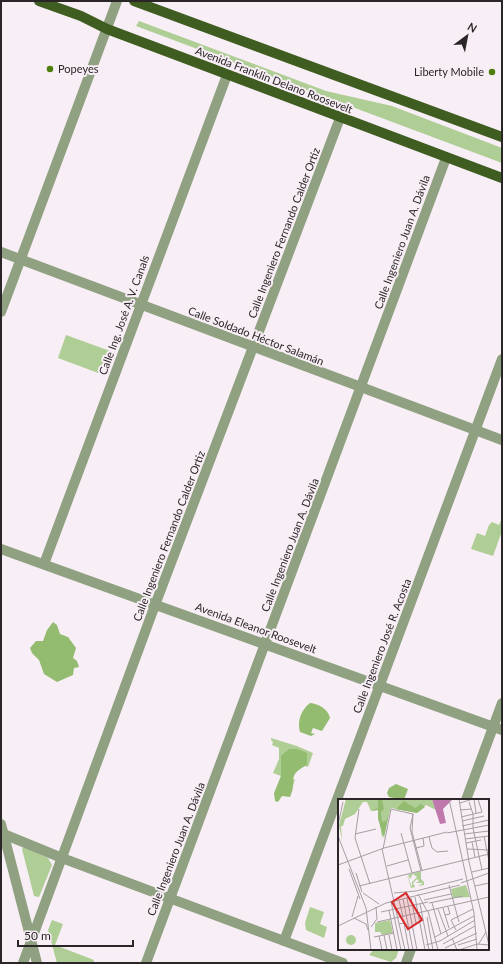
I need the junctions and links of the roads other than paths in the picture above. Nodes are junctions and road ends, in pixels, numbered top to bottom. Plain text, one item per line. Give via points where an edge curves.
1 (39, 1) edge
2 (117, 1) edge
3 (134, 1) edge
4 (107, 29) junction
5 (227, 75) junction
6 (340, 118) junction
7 (502, 137) edge
8 (446, 158) junction
9 (502, 178) edge
10 (1, 252) edge
11 (21, 260) junction
12 (140, 305) junction
13 (1, 312) edge
14 (253, 348) junction
15 (502, 359) edge
16 (362, 388) junction
17 (475, 430) junction
18 (502, 440) edge
19 (1, 549) edge
20 (44, 564) junction
21 (155, 605) junction
22 (265, 644) junction
23 (380, 686) junction
24 (502, 703) edge
25 (498, 728) edge
26 (466, 799) edge
27 (2, 830) edge
28 (62, 858) junction
29 (170, 898) junction
30 (31, 941) junction
31 (284, 941) junction
32 (411, 950) edge
33 (23, 963) edge
34 (37, 963) edge
35 (146, 963) edge
36 (344, 963) edge
37 (406, 963) edge

1 - 4 main road, Avenida Franklin Delano Roosevelt
2 - 4 street
3 - 7 main road
4 - 5 main road, Avenida Franklin Delano Roosevelt
4 - 11 street
5 - 6 main road, Avenida Franklin Delano Roosevelt
5 - 12 street, Calle Ing. José A. V. Canals
6 - 8 main road, Avenida Franklin Delano Roosevelt
6 - 14 street, Calle Ingeniero Fernando Calder Ortiz
8 - 9 main road, Avenida Franklin Delano Roosevelt
8 - 16 street, Calle Ingeniero Juan A. Dávila
10 - 11 street, Calle Soldado Héctor Salamán
11 - 12 street, Calle Soldado Héctor Salamán
11 - 13 street
12 - 14 street, Calle Soldado Héctor Salamán
12 - 20 street, Calle Ing. José A. V. Canals
14 - 16 street, Calle Soldado Héctor Salamán
14 - 21 street, Calle Ingeniero Fernando Calder Ortiz
15 - 17 street, Calle Ingeniero José R. Acosta
16 - 17 street, Calle Soldado Héctor Salamán
16 - 22 street, Calle Ingeniero Juan A. Dávila
17 - 18 street, Calle Soldado Héctor Salamán
17 - 23 street, Calle Ingeniero José R. Acosta
19 - 20 street, Avenida Eleanor Roosevelt
20 - 21 street, Avenida Eleanor Roosevelt
21 - 22 street, Avenida Eleanor Roosevelt
21 - 28 street, Calle Ingeniero Fernando Calder Ortiz
22 - 23 street, Avenida Eleanor Roosevelt
22 - 29 street, Calle Ingeniero Juan A. Dávila
23 - 25 street, Avenida Eleanor Roosevelt
23 - 31 street, Calle Ingeniero José R. Acosta
24 - 25 street
25 - 26 street
27 - 28 street
27 - 30 street
28 - 29 street
28 - 30 street, Calle Ingeniero Fernando Calder Ortiz
29 - 31 street
29 - 35 street, Calle Ingeniero Juan A. Dávila
30 - 33 street, Calle Ingeniero Fernando Calder Ortiz
30 - 34 street
31 - 36 street
32 - 37 street

